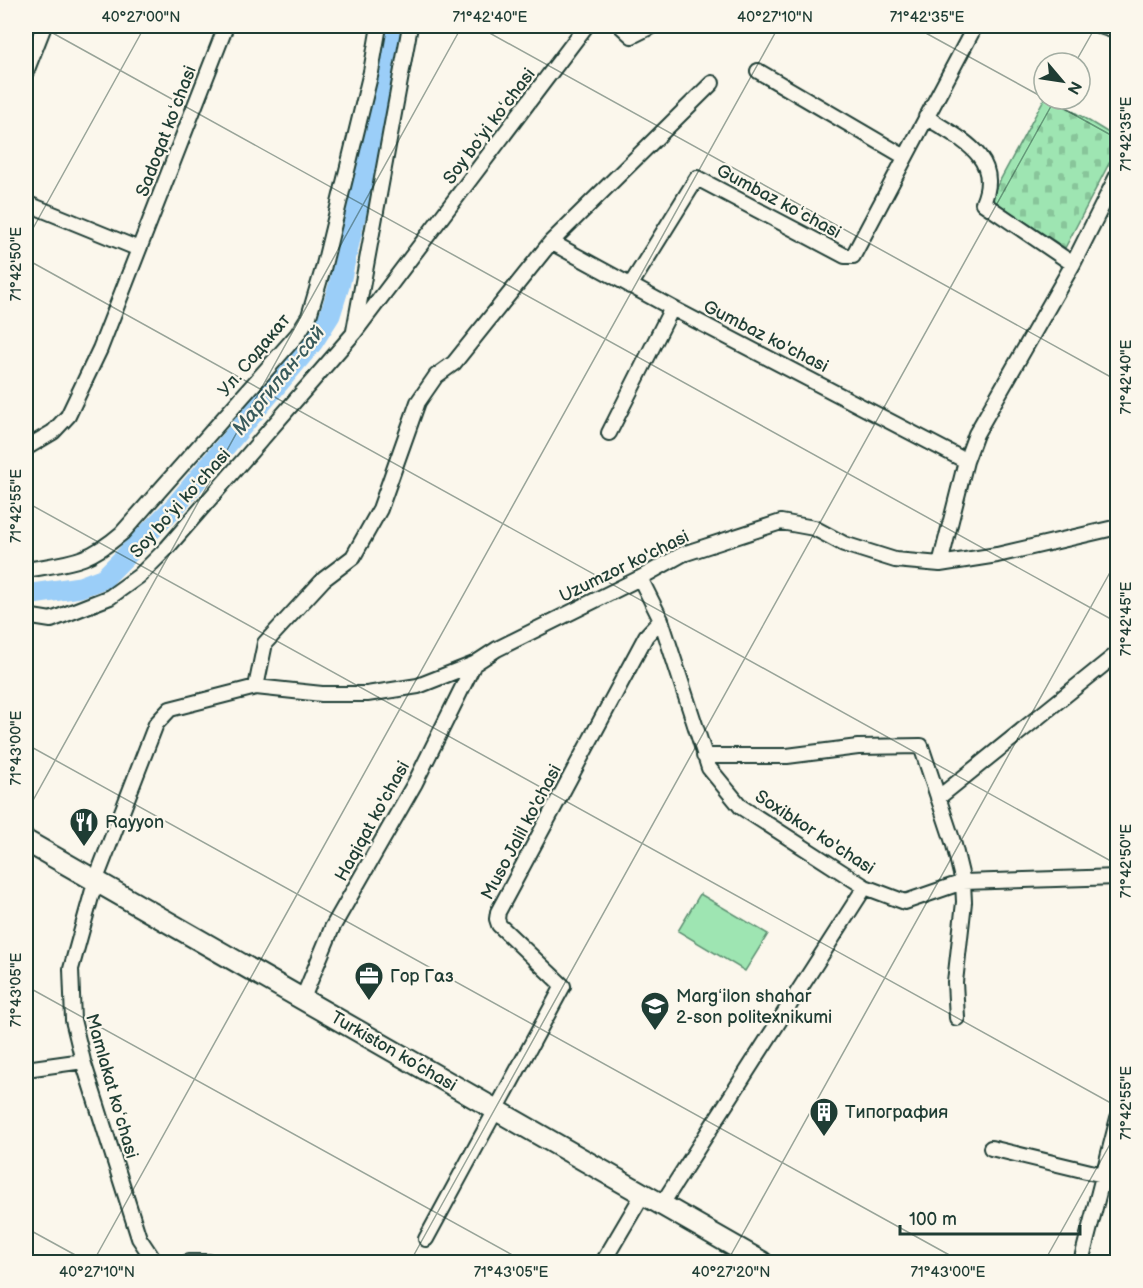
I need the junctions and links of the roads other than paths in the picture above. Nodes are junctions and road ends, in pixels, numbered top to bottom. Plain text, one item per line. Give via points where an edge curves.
1 (44, 26) edge
2 (226, 26) edge
3 (379, 26) edge
4 (410, 26) edge
5 (586, 26) edge
6 (621, 26) edge
7 (652, 26) edge
8 (975, 26) edge
9 (1100, 26) edge
10 (1118, 32) edge
11 (758, 71) dead end
12 (26, 72) edge
13 (712, 83) dead end
14 (926, 117) junction
15 (905, 157) junction
16 (1118, 174) edge
17 (26, 203) edge
18 (551, 242) junction
19 (139, 249) junction
20 (1073, 264) junction
21 (630, 286) junction
22 (672, 308) junction
23 (354, 333) junction
24 (609, 433) dead end
25 (26, 448) edge
26 (966, 461) junction
27 (1118, 527) edge
28 (940, 564) junction
29 (26, 570) edge
30 (640, 579) junction
31 (26, 616) edge
32 (661, 620) junction
33 (1118, 653) edge
34 (474, 663) junction
35 (256, 687) junction
36 (704, 756) junction
37 (938, 798) junction
38 (26, 841) edge
39 (1118, 877) edge
40 (96, 879) junction
41 (963, 882) junction
42 (865, 887) junction
43 (303, 998) junction
44 (957, 1018) dead end
45 (83, 1061) junction
46 (26, 1069) edge
47 (496, 1110) junction
48 (1118, 1118) edge
49 (991, 1148) dead end
50 (1103, 1174) junction
51 (643, 1194) junction
52 (662, 1204) junction
53 (426, 1239) dead end
54 (155, 1263) edge
55 (188, 1263) edge
56 (209, 1263) edge
57 (603, 1263) edge
58 (762, 1263) edge
59 (1080, 1263) edge

1 - 12 street
2 - 19 street, Sadoqat koʻchasi
3 - 29 street, Ул. Содакат via 323,269 303,327 122,533 90,557
4 - 23 street
5 - 23 street, Soy boʻyi koʻchasi
6 - 7 street via 632,36
8 - 14 street, Gumbaz koʻchasi
9 - 10 street
11 - 15 street
13 - 18 street
14 - 15 street, Gumbaz koʻchasi
14 - 20 street via 982,159 990,181 983,203
15 - 21 street, Gumbaz koʻchasi via 855,253 848,258 697,178
16 - 20 street
17 - 19 street
18 - 21 street, Gumbaz ko'chasi
18 - 35 street via 454,363 427,388 407,429 372,525 353,556 324,579 265,643
19 - 25 street, Sadoqat koʻchasi via 100,349 68,416 53,432
20 - 26 street via 976,435
21 - 22 street, Gumbaz ko'chasi
22 - 24 street
22 - 26 street, Gumbaz ko'chasi
23 - 31 street, Soy boʻyi koʻchasi via 168,548 139,576 110,597 51,620
26 - 28 street
27 - 28 street, Uzumzor ko'chasi
28 - 30 street, Uzumzor ko'chasi via 895,560 844,544 814,528 781,522 683,554
30 - 32 street, Soxibkor ko'chasi
30 - 34 street, Uzumzor ko'chasi
32 - 36 street, Soxibkor ko'chasi
32 - 47 street, Muso Jalil ko'chasi via 646,636 498,912 499,925 563,986
33 - 37 street
34 - 35 street, Uzumzor ko'chasi via 418,686 367,694
34 - 43 street, Haqiqat ko'chasi via 415,783 332,928
35 - 40 street, Uzumzor ko'chasi via 170,709 163,715 156,724
36 - 37 street via 787,756 858,747 921,746
36 - 42 street, Soxibkor ko'chasi via 741,807
37 - 41 street
38 - 40 main road, Turkiston ko’chasi
39 - 41 street, Soxibkor ko'chasi
40 - 43 main road, Turkiston ko’chasi
40 - 45 street, Mamlakat koʻchasi via 71,969 73,1020
41 - 42 street, Soxibkor ko'chasi via 905,902
41 - 44 street via 955,982
42 - 52 street
43 - 47 main road, Turkiston ko’chasi
45 - 46 street
45 - 54 street, Mamlakat koʻchasi via 139,1238
47 - 51 main road, Turkiston ko’chasi
47 - 53 street
48 - 50 street
49 - 50 street
50 - 59 street
51 - 52 main road, Turkiston ko’chasi
51 - 57 street
52 - 58 main road, Turkiston ko’chasi
55 - 56 street

